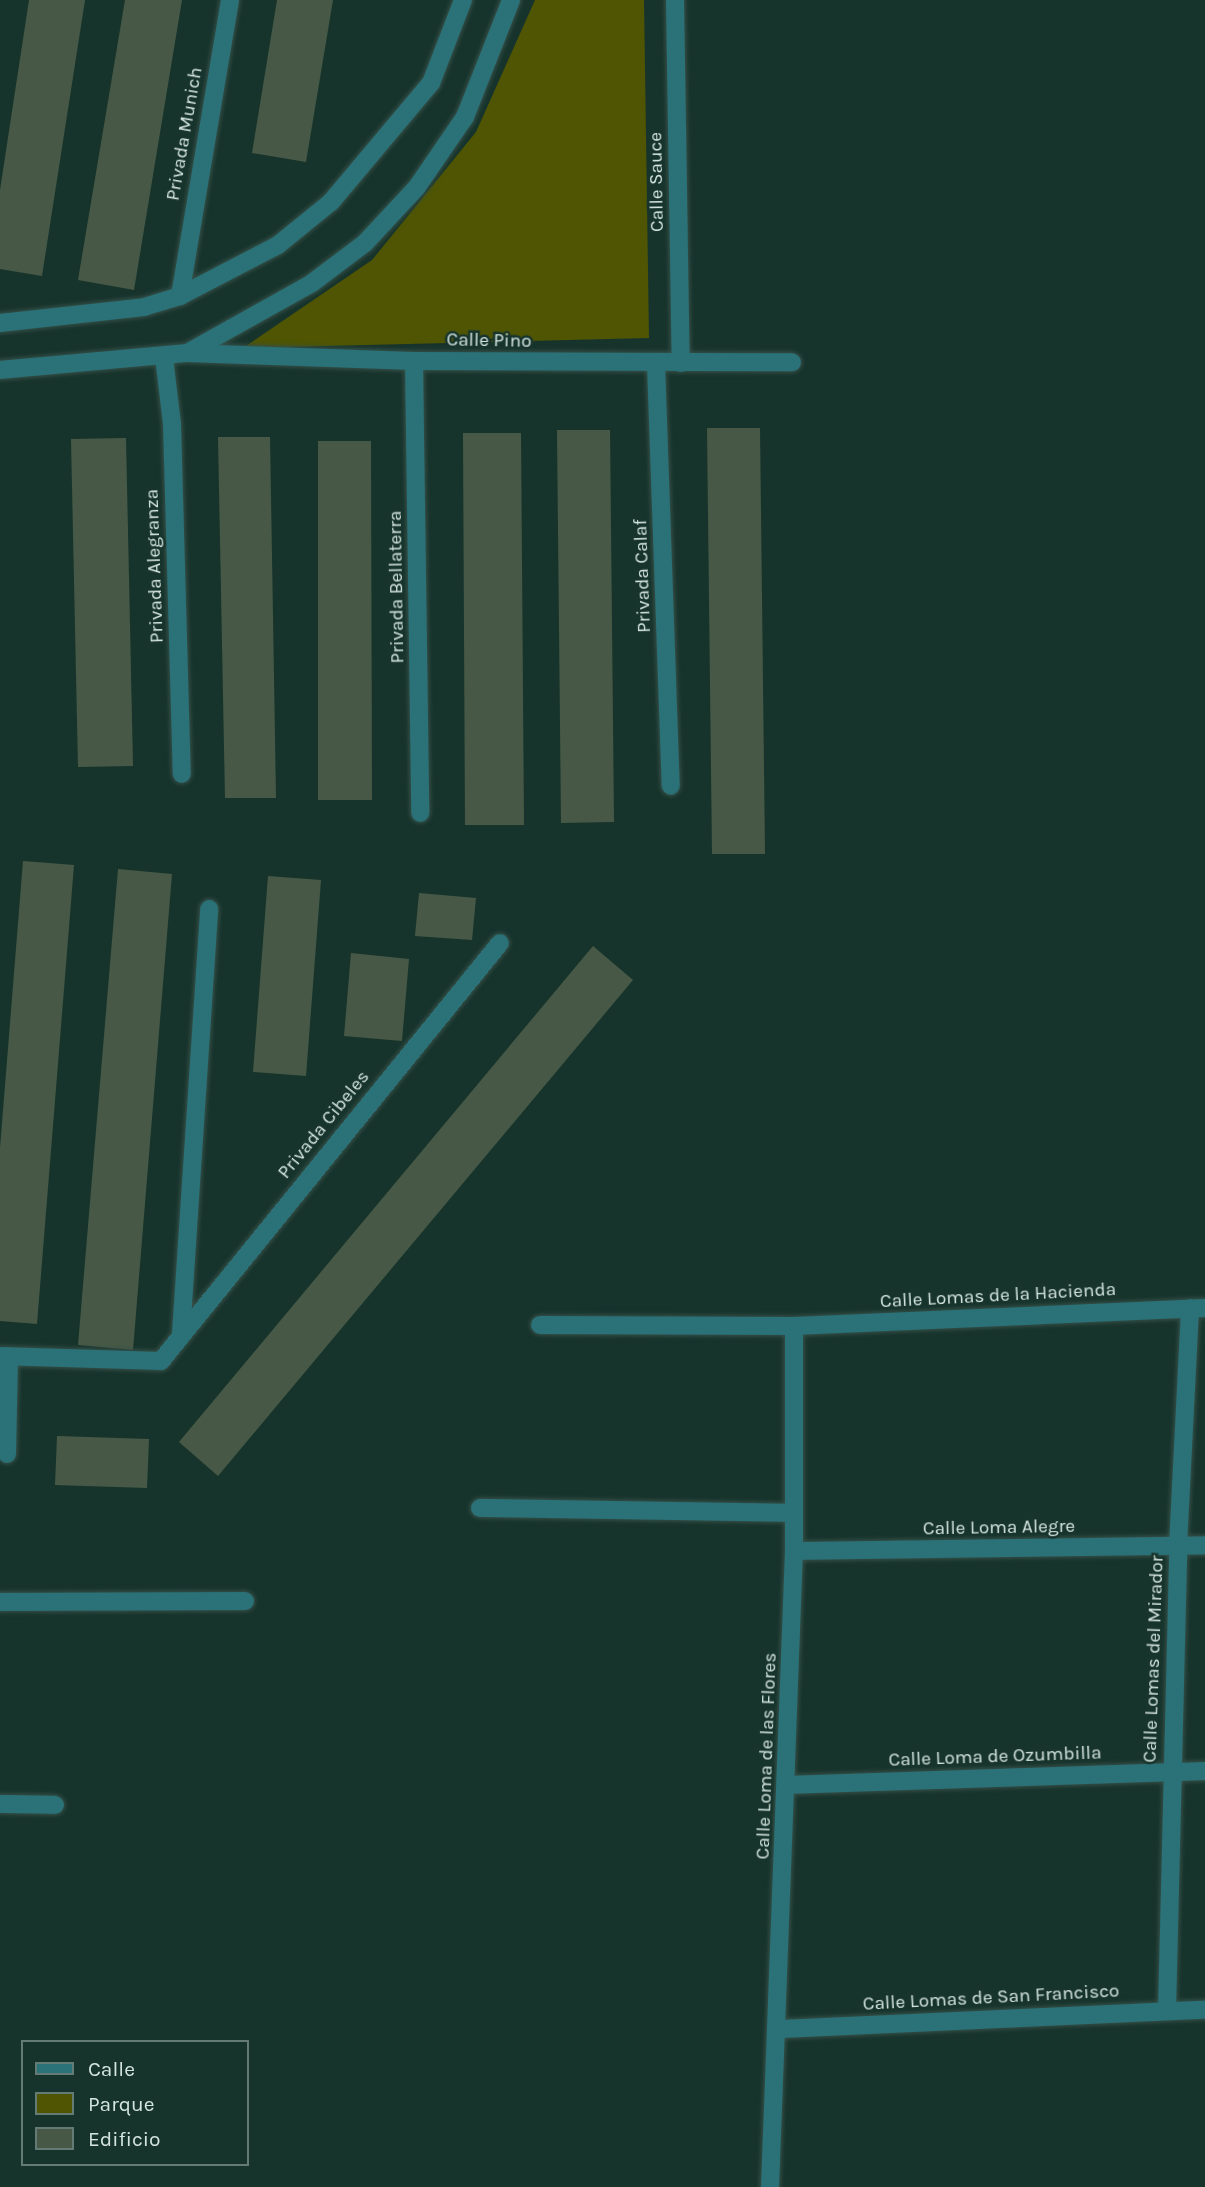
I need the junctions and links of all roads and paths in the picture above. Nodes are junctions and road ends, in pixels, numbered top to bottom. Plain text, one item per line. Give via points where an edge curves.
1 (230, 0) edge
2 (463, 0) edge
3 (511, 0) edge
4 (675, 0) edge
5 (180, 296) junction
6 (0, 323) edge
7 (187, 353) junction
8 (164, 357) junction
9 (414, 361) junction
10 (792, 362) dead end
11 (681, 363) junction
12 (656, 364) junction
13 (0, 370) edge
14 (182, 774) dead end
15 (671, 786) dead end
16 (420, 813) dead end
17 (209, 909) dead end
18 (500, 943) dead end
19 (1197, 1308) edge
20 (540, 1325) dead end
21 (794, 1326) junction
22 (181, 1334) junction
23 (4, 1357) edge
24 (7, 1454) dead end
25 (480, 1508) dead end
26 (793, 1513) junction
27 (1205, 1545) edge
28 (1178, 1546) junction
29 (794, 1551) junction
30 (244, 1601) dead end
31 (0, 1602) edge
32 (1171, 1772) junction
33 (1205, 1772) edge
34 (787, 1785) junction
35 (0, 1804) edge
36 (55, 1805) dead end
37 (1205, 2010) edge
38 (1167, 2011) junction
39 (779, 2029) junction
40 (770, 2187) edge

1 - 5 street, Privada Munich
2 - 5 street via 431,83 331,202 278,245
3 - 7 street via 465,117 417,187 365,243 312,283
4 - 11 street, Calle Sauce
5 - 6 street via 144,307
7 - 8 street
7 - 9 street, Calle Pino
8 - 13 street
8 - 14 street, Privada Alegranza via 172,424
9 - 12 street, Calle Pino
9 - 16 street, Privada Bellaterra
10 - 11 street, Calle Pino
11 - 12 street, Calle Pino
12 - 15 street, Privada Calaf
17 - 22 street
18 - 22 street, Privada Cibeles
19 - 21 street, Calle Lomas de la Hacienda
19 - 28 street, Calle Lomas del Mirador
20 - 21 street
21 - 26 street, Calle Loma de las Flores
22 - 23 street, Privada Cibeles via 161,1360
23 - 24 street
25 - 26 street
26 - 29 street, Calle Loma de las Flores
27 - 28 street, Calle Loma Alegre
28 - 29 street, Calle Loma Alegre
28 - 32 street, Calle Lomas del Mirador
29 - 34 street, Calle Loma de las Flores
30 - 31 street
32 - 33 street, Calle Loma de Ozumbilla
32 - 34 street, Calle Loma de Ozumbilla
32 - 38 street, Calle Lomas del Mirador
34 - 39 street, Calle Loma de las Flores
35 - 36 street
37 - 38 street, Calle Lomas de San Francisco
38 - 39 street, Calle Lomas de San Francisco
39 - 40 street, Calle Loma de las Flores

